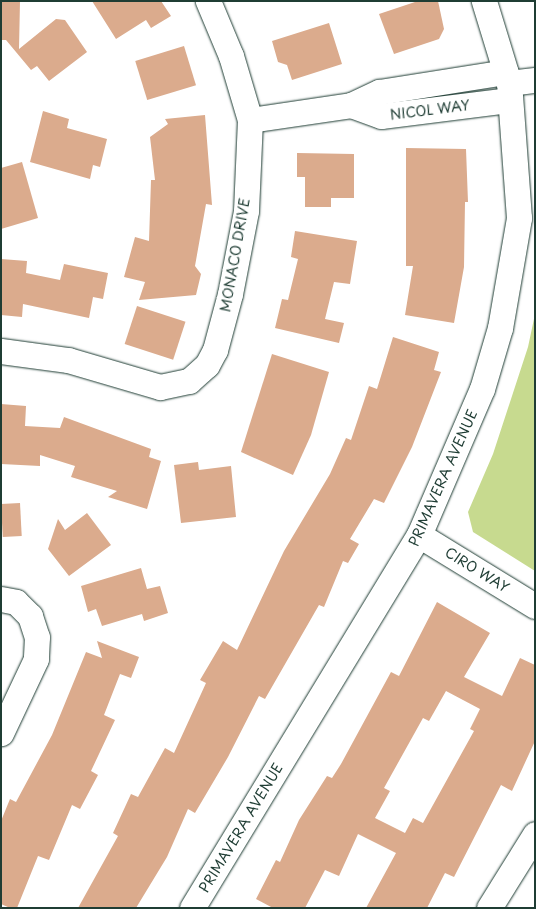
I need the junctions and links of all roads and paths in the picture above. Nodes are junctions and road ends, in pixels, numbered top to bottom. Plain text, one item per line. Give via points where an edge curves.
1 (208, 1) edge
2 (484, 1) edge
3 (535, 80) edge
4 (508, 85) junction
5 (250, 120) junction
6 (1, 351) edge
7 (419, 535) junction
8 (1, 599) edge
9 (535, 606) edge
10 (1, 733) edge
11 (535, 834) edge
12 (192, 908) edge
13 (488, 908) edge

1 - 5 street, MONACO DRIVE via 231,56
2 - 4 street, PRIMAVERA AVENUE
3 - 4 street, NICOL WAY
4 - 5 street, NICOL WAY via 379,92 351,105
4 - 7 street, PRIMAVERA AVENUE via 519,218 500,328 482,390
5 - 6 street, MONACO DRIVE via 246,211 216,350 207,365 189,381 160,387 68,360
7 - 9 street, CIRO WAY
7 - 12 street, PRIMAVERA AVENUE
8 - 10 street via 16,602 30,616 37,637 36,659
11 - 13 street

